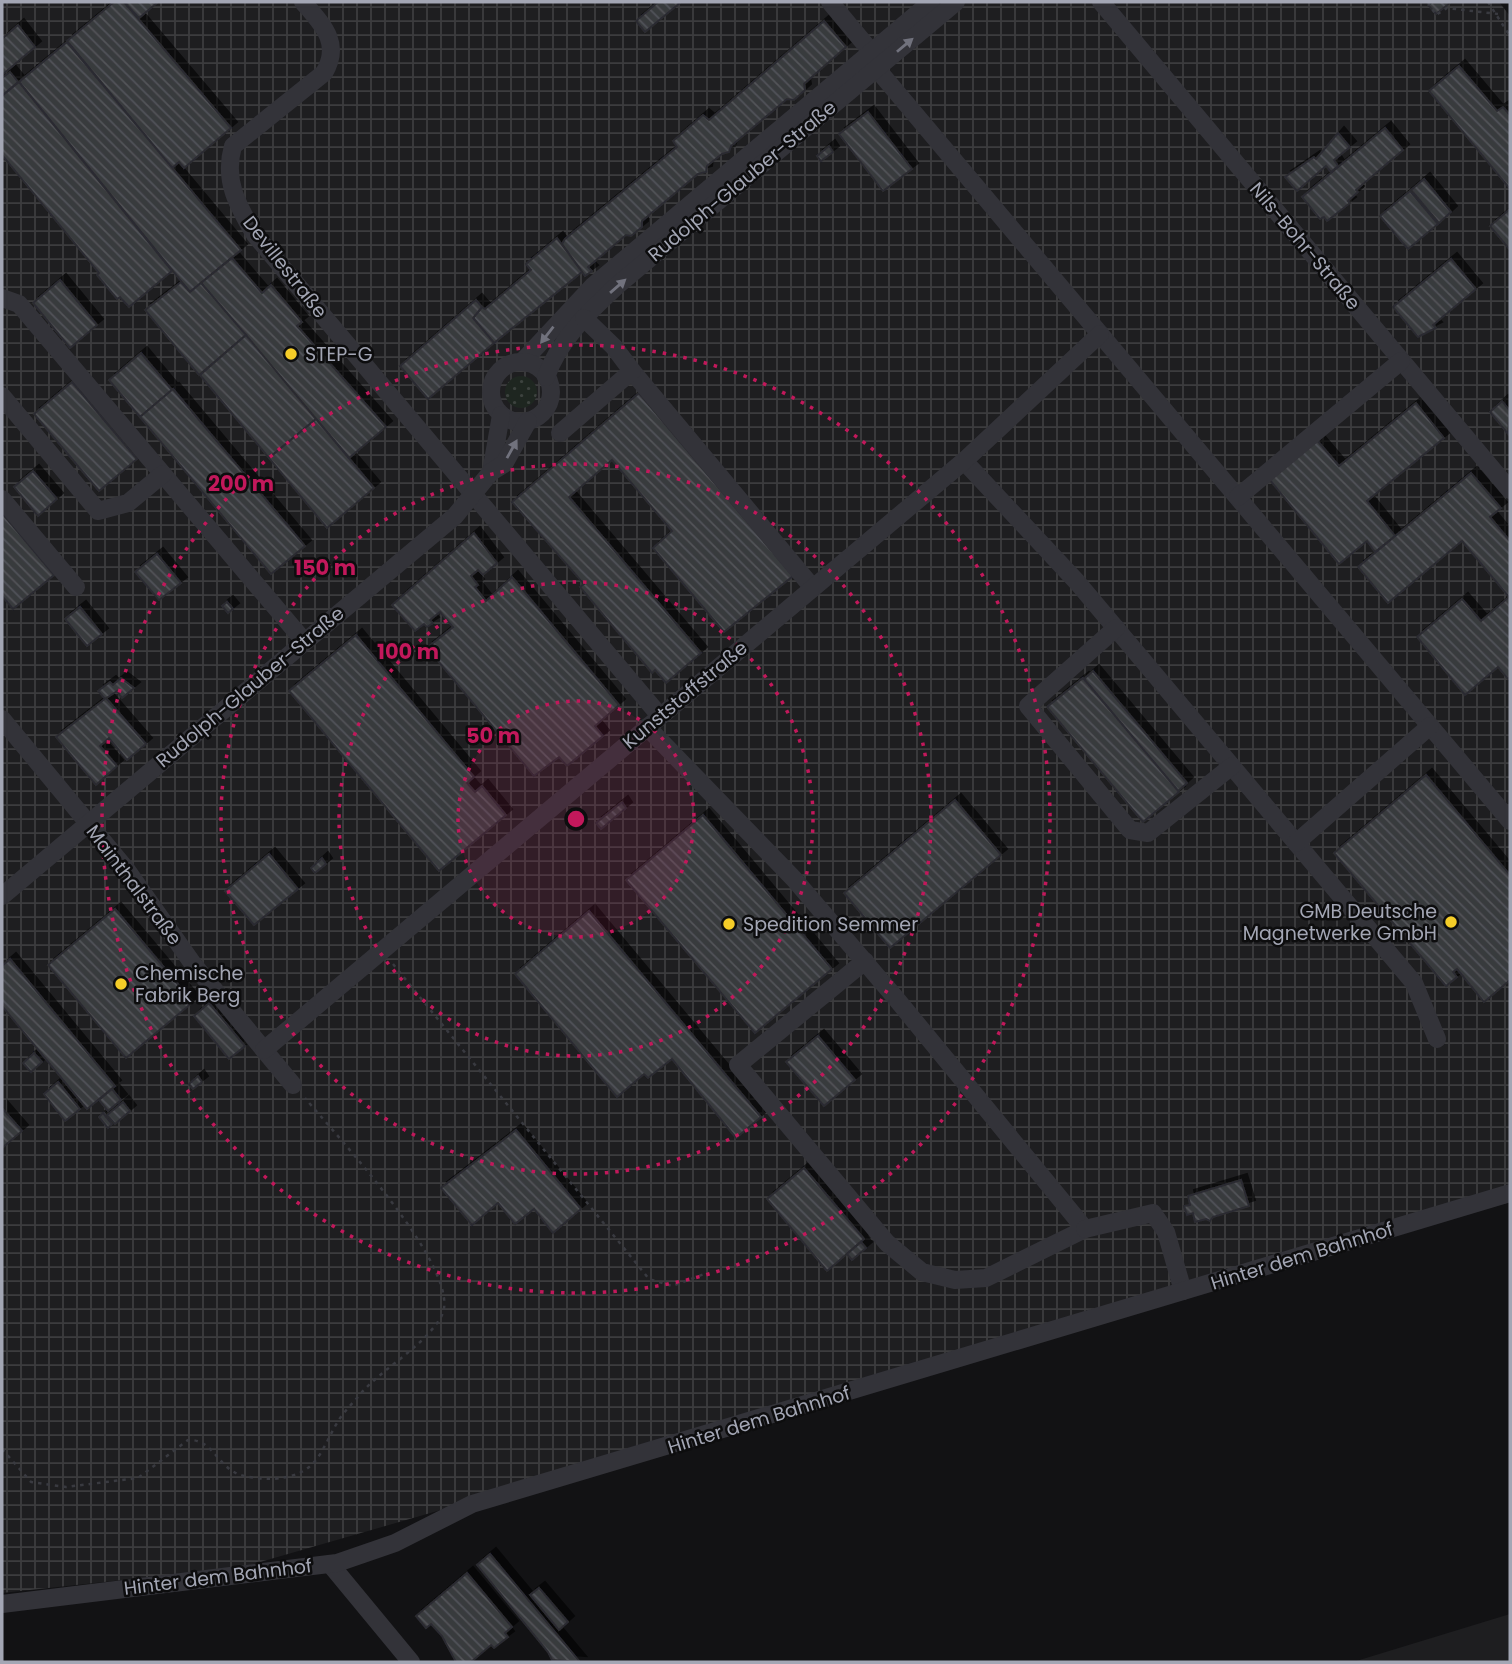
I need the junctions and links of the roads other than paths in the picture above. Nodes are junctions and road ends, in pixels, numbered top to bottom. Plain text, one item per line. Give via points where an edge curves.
1 (303, 2) edge
2 (830, 2) edge
3 (931, 2) edge
4 (956, 2) edge
5 (1101, 2) edge
6 (877, 62) junction
7 (2, 298) edge
8 (584, 318) junction
9 (1100, 334) junction
10 (1401, 361) junction
11 (522, 362) junction
12 (632, 371) junction
13 (546, 377) junction
14 (2, 396) edge
15 (501, 415) junction
16 (528, 421) junction
17 (560, 433) dead end
18 (964, 461) junction
19 (491, 472) junction
20 (163, 474) junction
21 (1510, 490) edge
22 (473, 495) junction
23 (1238, 497) junction
24 (2, 499) edge
25 (76, 587) dead end
26 (813, 588) junction
27 (1116, 628) junction
28 (304, 642) junction
29 (2, 719) edge
30 (654, 722) junction
31 (1430, 726) junction
32 (1232, 766) junction
33 (1510, 821) edge
34 (89, 824) junction
35 (1296, 843) junction
36 (2, 897) edge
37 (865, 961) junction
38 (1437, 1039) dead end
39 (264, 1050) junction
40 (293, 1085) road end
41 (1510, 1193) edge
42 (1085, 1229) junction
43 (1183, 1292) junction
44 (330, 1564) junction
45 (2, 1604) edge
46 (411, 1662) edge

1 - 22 street, Devillestraße via 328,31 331,59 324,73 233,146 228,163 233,198 255,235
2 - 6 street
3 - 6 street, Rudolph-Glauber-Straße
6 -> 4 street, Rudolph-Glauber-Straße
5 - 10 street, Nils-Bohr-Straße
8 -> 6 street, Rudolph-Glauber-Straße
6 - 9 street
6 -> 11 street, Rudolph-Glauber-Straße via 593,286
7 - 20 street via 19,304
8 - 12 street
8 - 13 street, Rudolph-Glauber-Straße via 556,353
9 - 18 street, Kunststoffstraße
9 - 23 street
10 - 21 street, Nils-Bohr-Straße
10 - 23 street
11 - 13 street via 536,366
11 - 15 street, Rudolph-Glauber-Straße via 501,369 493,381 491,396
12 - 17 street
12 - 26 street
13 - 16 street, Rudolph-Glauber-Straße via 548,404
14 - 20 street via 98,511 128,503
15 - 16 street
15 - 19 street, Rudolph-Glauber-Straße
19 -> 16 street, Rudolph-Glauber-Straße via 504,464
18 - 26 street, Kunststoffstraße
18 - 27 street
19 - 22 street, Rudolph-Glauber-Straße
20 - 28 street
22 - 28 street, Rudolph-Glauber-Straße via 449,521
22 - 30 street
23 - 31 street
24 - 25 street
26 - 30 street, Kunststoffstraße
27 - 32 street
27 - 32 street via 1028,706 1130,830 1148,832
28 - 34 street, Rudolph-Glauber-Straße
29 - 34 street, Mainthalstraße
30 - 37 street
30 - 39 street, Kunststoffstraße
31 - 33 street
31 - 35 street
32 - 35 street
34 - 36 street, Rudolph-Glauber-Straße
34 - 39 street, Mainthalstraße
35 - 38 street via 1414,982
37 - 42 street
37 - 42 street via 738,1065 887,1243 922,1272 955,1280 986,1278
39 - 40 street, Mainthalstraße
41 - 43 street, Hinter dem Bahnhof
42 - 43 street via 1153,1213 1166,1232
43 - 44 street, Hinter dem Bahnhof via 472,1504 395,1544
44 - 45 street, Hinter dem Bahnhof
44 - 46 street

